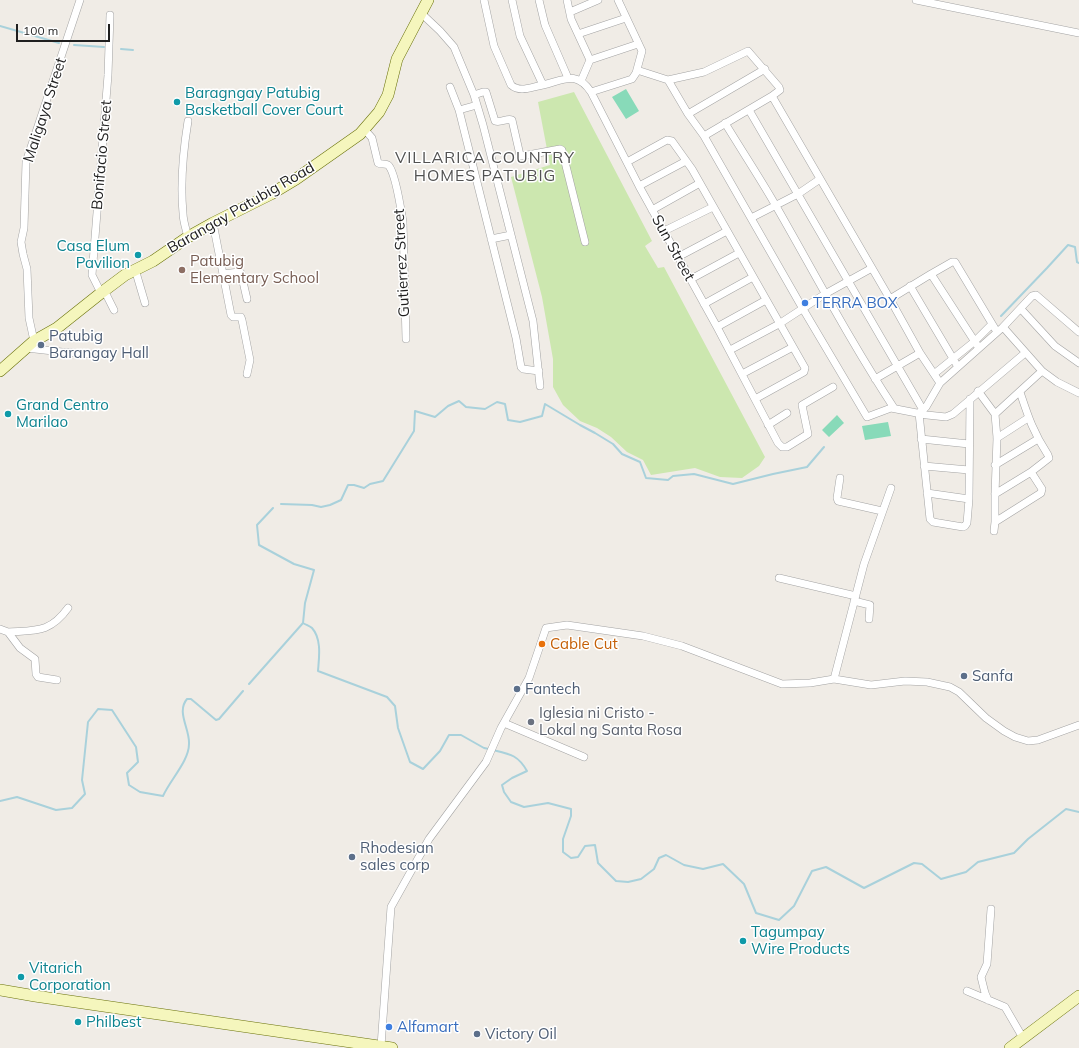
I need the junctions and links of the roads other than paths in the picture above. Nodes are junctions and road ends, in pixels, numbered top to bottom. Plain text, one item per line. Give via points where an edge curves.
1 (80, 0) edge
2 (428, 0) edge
3 (484, 0) edge
4 (512, 0) edge
5 (539, 0) edge
6 (567, 0) edge
7 (598, 0) edge
8 (618, 0) edge
9 (916, 0) edge
10 (570, 12) junction
11 (422, 14) junction
12 (110, 15) dead end
13 (626, 18) junction
14 (1079, 33) edge
15 (578, 34) junction
16 (638, 44) junction
17 (590, 60) junction
18 (765, 69) junction
19 (637, 70) junction
20 (568, 78) junction
21 (668, 80) junction
22 (581, 82) junction
23 (542, 85) junction
24 (450, 87) dead end
25 (591, 92) junction
26 (474, 95) junction
27 (772, 96) junction
28 (477, 106) junction
29 (459, 110) junction
30 (749, 110) junction
31 (688, 114) junction
32 (188, 121) dead end
33 (725, 123) junction
34 (365, 130) junction
35 (704, 136) junction
36 (686, 161) junction
37 (627, 162) junction
38 (820, 179) junction
39 (700, 184) junction
40 (639, 186) junction
41 (798, 194) junction
42 (776, 205) junction
43 (713, 207) junction
44 (652, 210) junction
45 (751, 218) junction
46 (213, 223) junction
47 (664, 231) junction
48 (727, 231) junction
49 (511, 235) junction
50 (188, 237) junction
51 (491, 239) junction
52 (585, 242) dead end
53 (739, 253) junction
54 (678, 257) junction
55 (872, 268) junction
56 (135, 269) junction
57 (223, 274) junction
58 (931, 274) junction
59 (753, 277) junction
60 (691, 279) junction
61 (847, 281) junction
62 (910, 286) junction
63 (102, 291) junction
64 (825, 294) junction
65 (890, 298) junction
66 (247, 299) dead end
67 (766, 300) junction
68 (145, 303) dead end
69 (704, 304) junction
70 (803, 308) junction
71 (1021, 309) junction
72 (114, 310) dead end
73 (780, 324) junction
74 (992, 324) junction
75 (717, 327) junction
76 (1003, 327) junction
77 (997, 332) junction
78 (1079, 332) edge
79 (406, 339) dead end
80 (975, 341) junction
81 (30, 344) junction
82 (793, 347) junction
83 (979, 348) junction
84 (730, 350) junction
85 (920, 353) junction
86 (1025, 353) junction
87 (89, 354) dead end
88 (953, 360) junction
89 (1079, 363) edge
90 (898, 367) junction
91 (958, 367) junction
92 (0, 371) edge
93 (539, 371) junction
94 (1042, 371) junction
95 (247, 374) dead end
96 (742, 374) junction
97 (934, 374) junction
98 (875, 379) junction
99 (940, 383) junction
100 (540, 386) dead end
101 (833, 387) dead end
102 (978, 391) junction
103 (1020, 392) junction
104 (1079, 393) edge
105 (755, 399) junction
106 (970, 399) junction
107 (894, 408) junction
108 (921, 412) junction
109 (787, 413) dead end
110 (994, 414) junction
111 (1028, 418) junction
112 (768, 425) junction
113 (997, 438) junction
114 (921, 439) junction
115 (1038, 439) junction
116 (969, 444) junction
117 (996, 465) junction
118 (924, 466) junction
119 (969, 470) junction
120 (1031, 472) junction
121 (840, 478) dead end
122 (891, 488) dead end
123 (927, 493) junction
124 (995, 494) junction
125 (969, 499) junction
126 (882, 511) junction
127 (995, 522) junction
128 (994, 531) dead end
129 (779, 578) dead end
130 (855, 598) junction
131 (68, 608) dead end
132 (869, 619) dead end
133 (0, 629) edge
134 (8, 632) junction
135 (834, 679) junction
136 (57, 680) dead end
137 (504, 722) junction
138 (1079, 725) edge
139 (584, 757) dead end
140 (991, 909) dead end
141 (0, 990) edge
142 (967, 991) dead end
143 (1079, 996) edge
144 (988, 1000) junction
145 (1023, 1038) junction
146 (381, 1046) junction
147 (392, 1048) edge
148 (1010, 1048) edge

1 - 81 street, Maligaya Street via 26,162 24,228 21,242 27,269
2 - 11 main road, Barangay Patubig Road
3 - 23 street via 494,46 511,85 521,90
4 - 23 street via 520,36
5 - 20 street via 545,25
6 - 10 street
7 - 10 street
8 - 13 street
9 - 14 street
10 - 15 street
11 - 26 street via 454,47
11 - 34 main road, Barangay Patubig Road via 397,60 385,101
12 - 63 street, Bonifacio Street via 108,75 92,275
13 - 15 street
13 - 16 street
15 - 17 street
16 - 17 street
16 - 19 street via 642,51
17 - 22 street
18 - 21 street via 748,51 704,72
18 - 27 street via 780,89
18 - 31 street
19 - 21 street
19 - 25 street via 632,79
20 - 22 street, Sun Street
20 - 23 street
21 - 31 street
22 - 25 street, Sun Street via 586,84
24 - 29 street
25 - 37 street, Sun Street
26 - 28 street
26 - 52 street via 486,92 497,122 512,120 521,156 562,150
27 - 30 street
27 - 38 street
28 - 29 street
28 - 49 street
29 - 51 street
30 - 33 street
30 - 41 street
31 - 35 street
32 - 50 street via 182,161 183,214
33 - 35 street
33 - 42 street
34 - 46 main road, Barangay Patubig Road via 284,187
34 - 79 street, Gutierrez Street via 372,138 378,163 390,166 402,210
35 - 45 street
36 - 37 street via 672,141 667,140
36 - 39 street
36 - 40 street
37 - 40 street, Sun Street
38 - 41 street
38 - 55 street
39 - 43 street
39 - 44 street
40 - 44 street, Sun Street
41 - 42 street
41 - 61 street
42 - 45 street
42 - 64 street
43 - 47 street
43 - 48 street
44 - 47 street, Sun Street
45 - 70 street
46 - 50 main road, Barangay Patubig Road
46 - 57 street
47 - 54 street, Sun Street
48 - 53 street
48 - 54 street
49 - 51 street
49 - 93 street via 533,321
50 - 56 main road, Barangay Patubig Road via 153,261
51 - 93 street via 516,338 520,367
53 - 59 street
53 - 60 street
54 - 60 street, Sun Street
55 - 61 street
55 - 65 street
56 - 63 main road, Barangay Patubig Road
56 - 68 street
57 - 66 street via 241,273
57 - 95 street via 232,316 242,320 250,360
58 - 62 street
58 - 74 street via 956,262
58 - 80 street
59 - 67 street
59 - 69 street
60 - 69 street, Sun Street
61 - 64 street
61 - 90 street
62 - 65 street
62 - 88 street
63 - 72 street, Bonifacio Street
63 - 81 main road, Barangay Patubig Road via 57,328
64 - 70 street
64 - 98 street
65 - 85 street
67 - 73 street
67 - 75 street
69 - 75 street, Sun Street
70 - 73 street
70 - 107 street via 867,417
71 - 76 street
71 - 78 street via 1036,295
71 - 89 street via 1055,346
73 - 82 street
73 - 84 street
74 - 77 street
74 - 80 street
75 - 84 street, Sun Street
76 - 77 street
76 - 86 street
77 - 83 street
80 - 83 street
80 - 88 street
81 - 87 street via 62,352
81 - 92 main road, Barangay Patubig Road
82 - 96 street
82 - 105 street via 804,372
83 - 91 street
84 - 96 street, Sun Street
85 - 90 street
85 - 97 street
86 - 94 street
86 - 102 street
88 - 91 street
88 - 97 street
90 - 98 street
90 - 108 street
91 - 99 street
93 - 100 street
94 - 103 street
94 - 104 street
96 - 105 street, Sun Street
97 - 99 street
98 - 107 street
99 - 108 street
101 - 112 street, Sun Street via 802,405 808,434 786,448 778,443
102 - 106 street
102 - 110 street
103 - 110 street
103 - 111 street
105 - 112 street, Sun Street
106 - 108 street via 946,417
106 - 116 street
107 - 108 street
108 - 114 street
109 - 112 street
110 - 113 street
111 - 113 street
111 - 115 street
113 - 117 street
114 - 116 street
114 - 118 street
115 - 117 street
115 - 120 street via 1049,458
116 - 119 street
117 - 124 street
118 - 119 street
118 - 123 street
119 - 125 street
120 - 124 street
120 - 127 street via 1042,489 1041,493
121 - 126 street via 838,501
122 - 126 street
123 - 125 street
123 - 125 street via 930,519 933,522 965,526
124 - 127 street
126 - 130 street
127 - 128 street
129 - 130 street
130 - 132 street via 870,605
130 - 135 street
131 - 134 street via 47,628
133 - 134 street
134 - 136 street via 20,648 35,659 38,677
135 - 137 street via 782,684 682,646 643,636 567,626 546,628 529,678
135 - 138 street via 870,684 927,682 950,687 1004,731 1028,741 1038,740
137 - 139 street
137 - 146 street via 486,762 429,839 391,907
140 - 144 street via 987,964 981,977
141 - 146 main road
142 - 144 street
143 - 145 main road
144 - 145 street via 1005,1007
145 - 148 main road
146 - 147 main road

